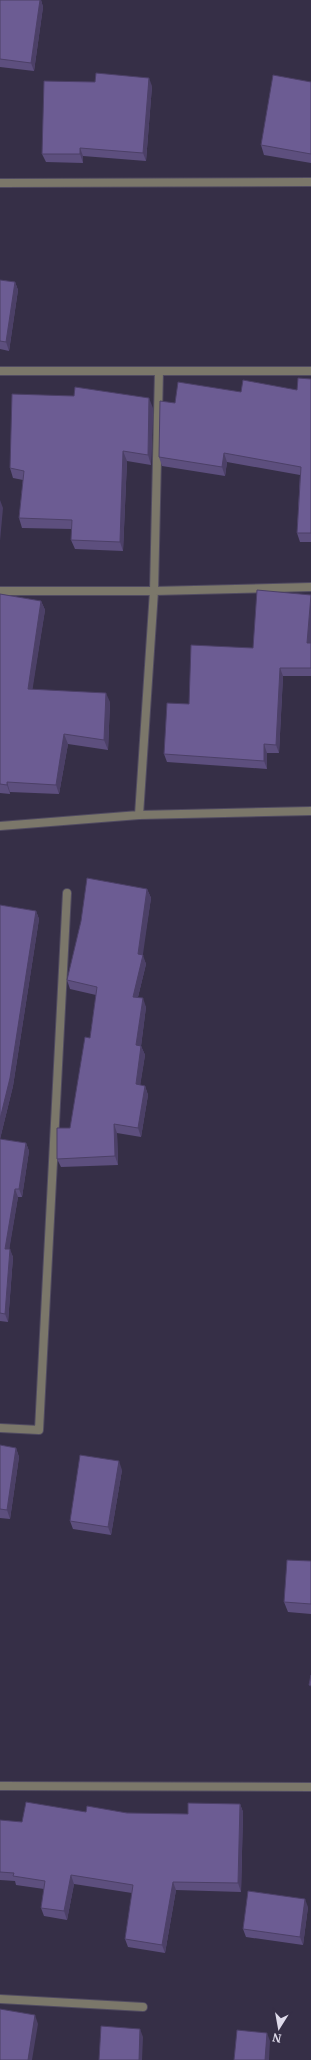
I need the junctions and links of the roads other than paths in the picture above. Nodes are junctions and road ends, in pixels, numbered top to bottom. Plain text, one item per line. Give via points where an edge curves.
1 (311, 182) edge
2 (0, 183) edge
3 (0, 371) edge
4 (159, 371) junction
5 (311, 371) edge
6 (311, 587) edge
7 (0, 591) edge
8 (154, 591) junction
9 (311, 811) edge
10 (139, 815) junction
11 (0, 826) edge
12 (67, 893) dead end
13 (0, 1428) edge
14 (0, 1786) edge
15 (311, 1787) edge
16 (0, 1999) edge
17 (143, 2007) dead end

1 - 2 street
3 - 4 street
4 - 5 street
4 - 8 street
6 - 8 street
7 - 8 street
8 - 10 street
9 - 10 street
10 - 11 street
12 - 13 street via 39,1430
14 - 15 street
16 - 17 street

